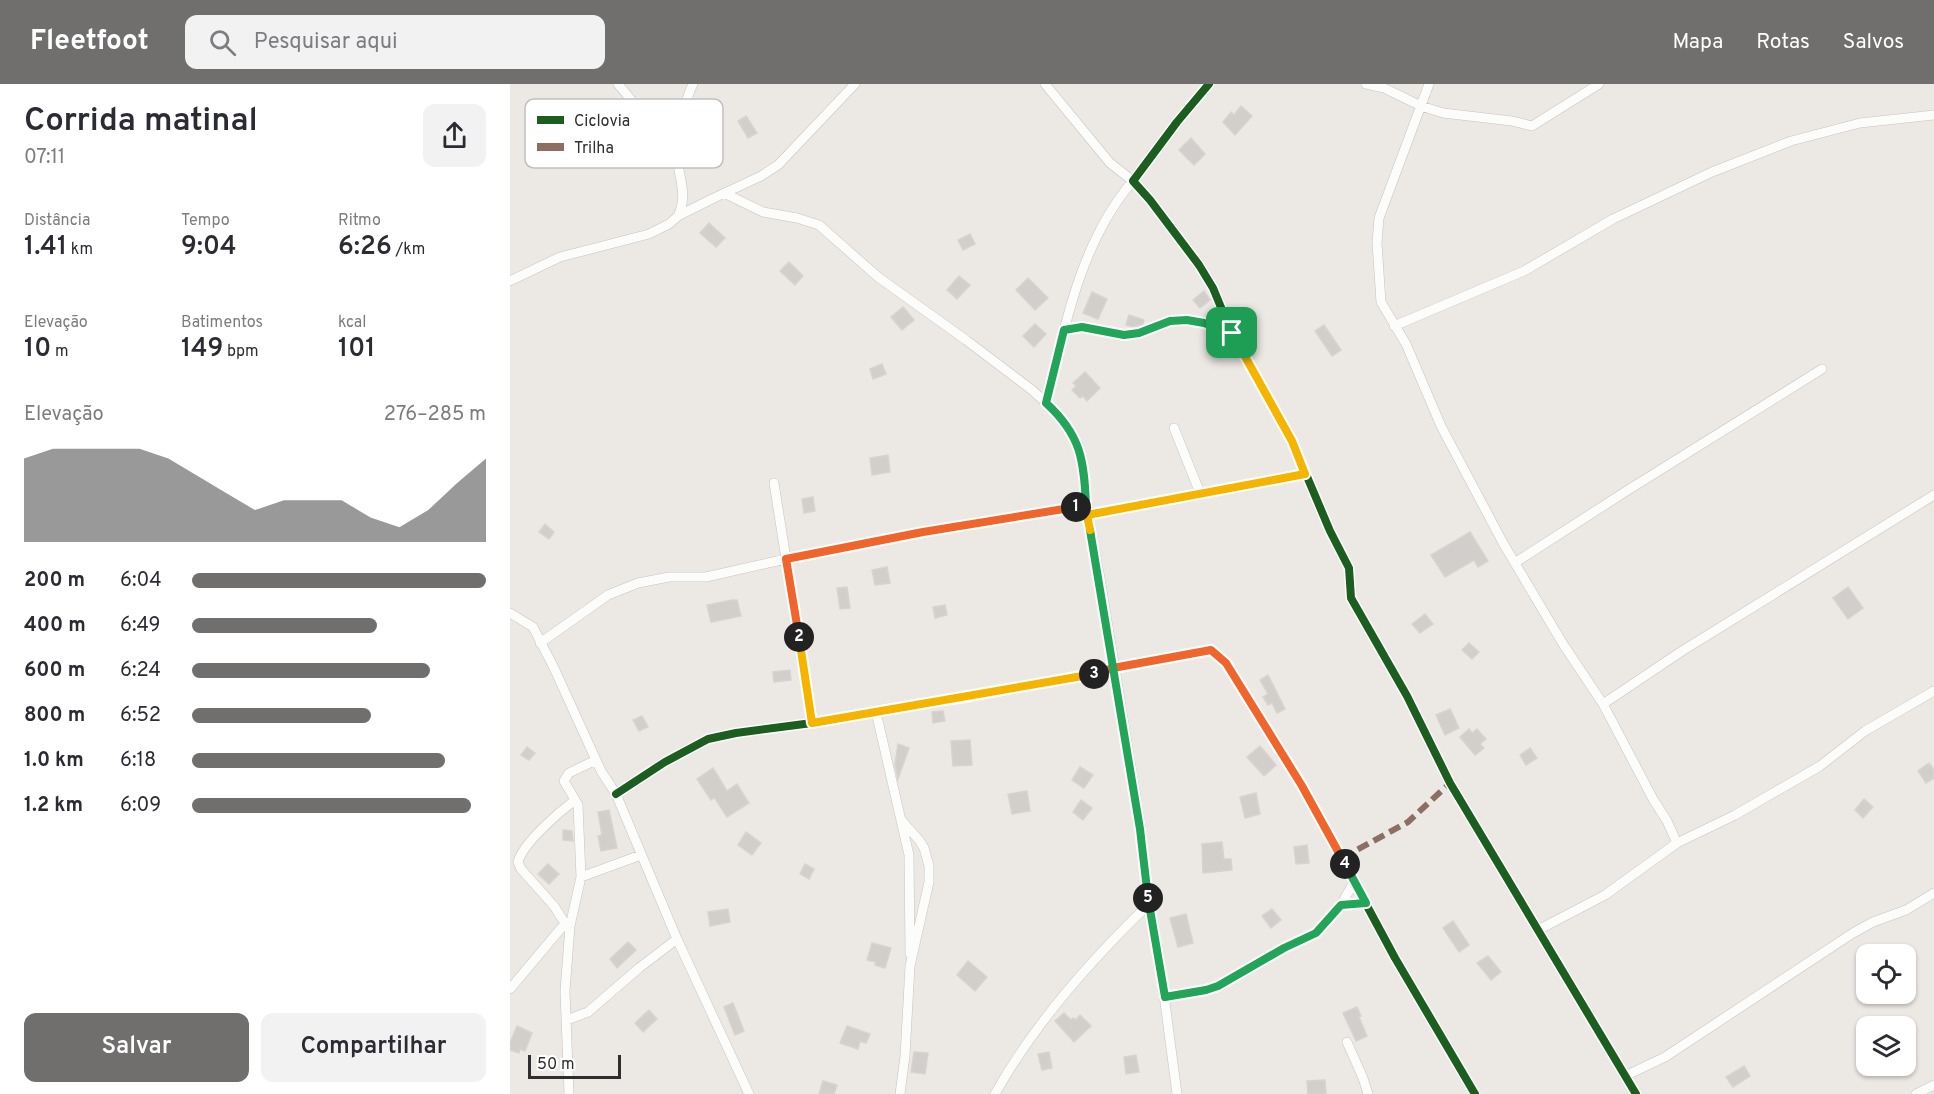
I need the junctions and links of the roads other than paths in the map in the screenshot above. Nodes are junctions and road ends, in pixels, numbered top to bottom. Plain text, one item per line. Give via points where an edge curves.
1 (618, 84) edge
2 (693, 84) edge
3 (855, 84) edge
4 (1045, 84) edge
5 (1209, 84) edge
6 (1366, 84) edge
7 (1429, 84) edge
8 (1599, 84) edge
9 (630, 99) edge
10 (688, 99) edge
11 (1421, 106) junction
12 (1934, 116) edge
13 (680, 168) edge
14 (1133, 182) junction
15 (724, 193) junction
16 (678, 216) junction
17 (510, 281) edge
18 (1394, 326) junction
19 (1064, 330) junction
20 (1232, 333) junction
21 (1822, 369) dead end
22 (1046, 403) junction
23 (1174, 428) dead end
24 (1305, 474) junction
25 (774, 483) dead end
26 (1200, 493) junction
27 (1934, 495) edge
28 (1086, 510) junction
29 (786, 559) junction
30 (1516, 562) junction
31 (510, 613) edge
32 (540, 643) junction
33 (1113, 668) junction
34 (1934, 691) edge
35 (1603, 704) junction
36 (876, 712) junction
37 (812, 723) junction
38 (596, 760) junction
39 (616, 794) junction
40 (575, 800) junction
41 (902, 821) junction
42 (1677, 843) junction
43 (641, 855) junction
44 (581, 877) junction
45 (1354, 882) junction
46 (1934, 893) edge
47 (1366, 903) junction
48 (1148, 905) junction
49 (1341, 905) junction
50 (568, 926) junction
51 (1538, 930) junction
52 (677, 939) junction
53 (910, 966) junction
54 (510, 989) edge
55 (1165, 997) junction
56 (567, 1020) junction
57 (1347, 1042) dead end
58 (1625, 1076) junction
59 (1934, 1085) edge
60 (569, 1094) edge
61 (749, 1094) edge
62 (900, 1094) edge
63 (995, 1094) edge
64 (1177, 1094) edge
65 (1368, 1094) edge
66 (1475, 1094) edge
67 (1636, 1094) edge
68 (1916, 1094) edge

1 - 9 street
2 - 10 street
3 - 15 street via 777,165
4 - 14 street via 1110,163
5 - 14 street
6 - 11 street
7 - 11 street
8 - 11 street via 1532,126
11 - 18 street via 1378,225 1381,302
12 - 18 street via 1860,123 1751,156 1613,219 1524,271
13 - 16 street via 683,190
14 - 19 street via 1100,229
14 - 20 street via 1199,265
15 - 16 street
15 - 22 street via 763,212 819,225 878,277 966,339
16 - 17 street via 649,234 560,257
18 - 30 street via 1418,369 1441,426
19 - 20 street via 1082,327 1124,335 1187,320
19 - 22 street
20 - 24 street via 1292,441
21 - 30 street
22 - 28 street via 1078,444
23 - 26 street
24 - 26 street
24 - 51 street via 1349,568 1351,598 1407,696 1450,783
25 - 29 street
26 - 28 street
27 - 35 street
28 - 29 street via 923,532
28 - 33 street
29 - 32 street via 706,577 669,577 638,583 608,595
29 - 37 street
30 - 35 street
31 - 32 street via 532,627
32 - 38 street
33 - 36 street
33 - 45 street via 1193,652 1217,653 1302,786
33 - 48 street via 1140,829
34 - 42 street via 1865,731 1820,766
35 - 42 street
36 - 37 street
36 - 41 street
37 - 39 street via 708,739
38 - 39 street
38 - 40 street via 565,777
39 - 43 street
40 - 44 street
40 - 50 street via 557,814 518,862
41 - 53 street via 909,855
41 - 53 street via 924,848 929,874
42 - 51 street via 1605,895
43 - 44 street
43 - 52 street
44 - 50 street
45 - 47 street
45 - 49 street
46 - 58 street via 1853,933 1665,1057
47 - 49 street
47 - 66 street
48 - 55 street
48 - 63 street via 1086,968 1020,1052
49 - 55 street via 1316,933 1218,986
50 - 54 street via 562,927
50 - 56 street
51 - 58 street
52 - 56 street via 588,1012
52 - 61 street
53 - 62 street
55 - 64 street
56 - 60 street
57 - 65 street
58 - 67 street
59 - 68 street

